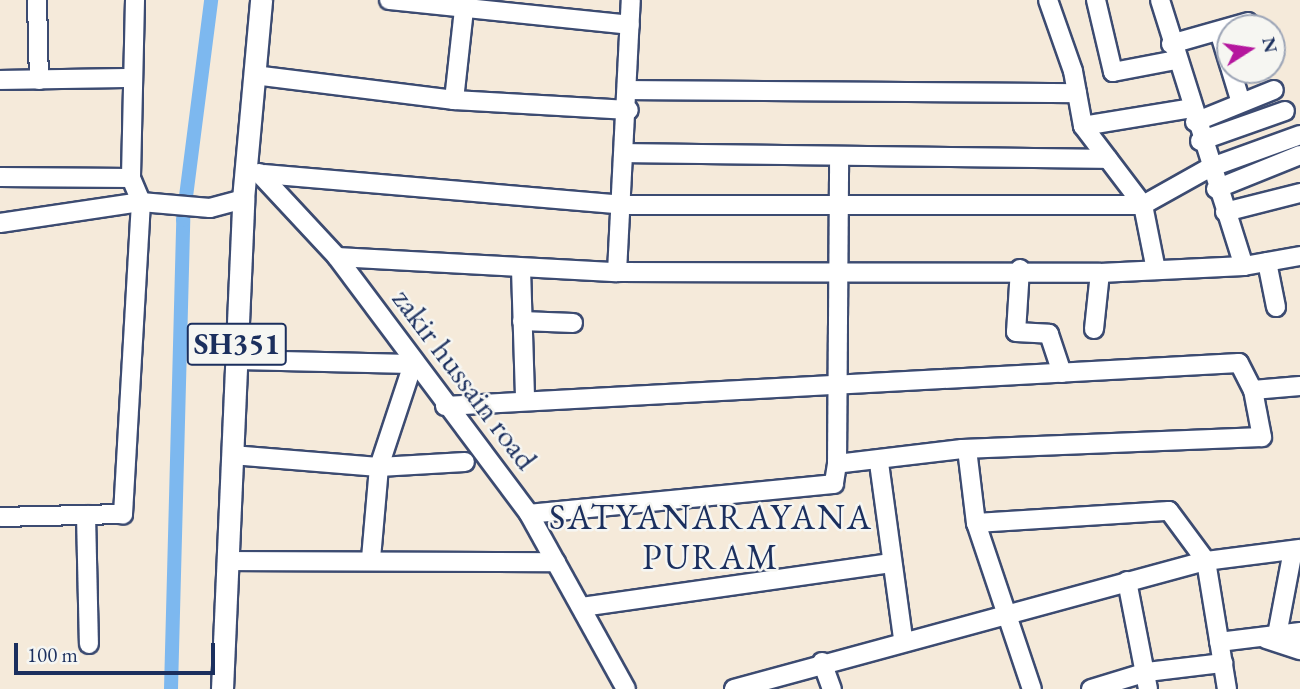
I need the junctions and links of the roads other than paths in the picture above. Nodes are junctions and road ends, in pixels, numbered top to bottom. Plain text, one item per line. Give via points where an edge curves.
1 (37, 0) edge
2 (135, 0) edge
3 (261, 0) edge
4 (389, 0) edge
5 (631, 0) edge
6 (1048, 0) edge
7 (1096, 0) edge
8 (1160, 0) edge
9 (464, 10) junction
10 (630, 25) junction
11 (1216, 32) edge
12 (1173, 52) junction
13 (254, 75) junction
14 (133, 78) junction
15 (0, 80) edge
16 (39, 80) junction
17 (1235, 84) edge
18 (630, 90) junction
19 (1274, 90) dead end
20 (1077, 93) junction
21 (454, 100) junction
22 (1241, 102) junction
23 (629, 110) junction
24 (1285, 111) dead end
25 (1193, 115) junction
26 (1083, 126) junction
27 (1300, 135) edge
28 (1200, 141) junction
29 (627, 153) junction
30 (1300, 155) edge
31 (839, 158) junction
32 (1108, 159) junction
33 (1209, 168) junction
34 (254, 172) junction
35 (0, 177) edge
36 (131, 178) junction
37 (1216, 189) junction
38 (1300, 193) edge
39 (243, 199) junction
40 (141, 202) junction
41 (838, 203) junction
42 (624, 205) junction
43 (1143, 205) junction
44 (1226, 212) junction
45 (0, 223) edge
46 (1300, 256) edge
47 (337, 257) junction
48 (1266, 262) junction
49 (1244, 266) junction
50 (521, 269) junction
51 (842, 269) junction
52 (1020, 269) junction
53 (1156, 270) junction
54 (617, 272) junction
55 (1100, 273) junction
56 (1276, 307) dead end
57 (522, 321) junction
58 (573, 323) dead end
59 (1094, 329) dead end
60 (236, 360) junction
61 (413, 364) junction
62 (1062, 373) junction
63 (837, 381) junction
64 (1300, 386) edge
65 (1253, 390) junction
66 (525, 397) junction
67 (445, 406) junction
68 (967, 449) junction
69 (232, 455) junction
70 (465, 462) dead end
71 (879, 463) junction
72 (837, 464) junction
73 (379, 467) junction
74 (529, 514) junction
75 (86, 515) junction
76 (0, 517) edge
77 (976, 523) junction
78 (1296, 550) edge
79 (371, 559) junction
80 (228, 561) junction
81 (1206, 561) junction
82 (556, 562) junction
83 (891, 563) junction
84 (1127, 581) junction
85 (582, 607) junction
86 (1004, 613) junction
87 (1300, 632) edge
88 (1268, 636) junction
89 (902, 639) junction
90 (1219, 642) junction
91 (89, 645) dead end
92 (1300, 650) edge
93 (822, 662) junction
94 (1223, 663) junction
95 (1147, 680) edge
96 (222, 689) edge
97 (626, 689) edge
98 (734, 689) edge
99 (832, 689) edge
100 (1032, 689) edge
101 (1091, 689) edge
102 (1227, 689) edge

1 - 16 street
2 - 14 street
3 - 13 main road, SH351
4 - 9 street
5 - 10 street
6 - 20 street
7 - 12 street via 1113,72
8 - 12 street
9 - 10 street
9 - 21 street
10 - 18 street
11 - 12 street
12 - 25 street
13 - 21 street
13 - 34 main road, SH351
14 - 16 street
14 - 36 street
15 - 16 street
17 - 22 street
18 - 20 street
18 - 23 street
19 - 22 street
20 - 26 street
21 - 23 street
22 - 25 street
23 - 29 street
24 - 28 street
25 - 26 street
25 - 28 street
26 - 32 street
27 - 33 street
28 - 33 street
29 - 31 street
29 - 42 street
30 - 37 street
31 - 32 street
31 - 41 street
32 - 43 street
33 - 37 street
33 - 43 street
34 - 39 main road, SH351
34 - 42 street
34 - 47 street, zakir hussain road
35 - 36 street
36 - 40 street
37 - 44 street
38 - 44 street
39 - 40 street via 210,208
39 - 60 main road, SH351
40 - 45 street
40 - 75 street via 123,514
41 - 42 street
41 - 43 street
41 - 51 street
42 - 54 street
43 - 53 street
44 - 49 street
46 - 48 street
47 - 50 street
47 - 61 street, zakir hussain road
48 - 49 street
48 - 56 street
49 - 53 street
50 - 54 street
50 - 57 street
51 - 52 street
51 - 54 street
51 - 63 street
52 - 55 street
52 - 62 street via 1016,332 1049,334
53 - 55 street
55 - 59 street
57 - 58 street
57 - 66 street
60 - 61 street
60 - 69 main road, SH351
61 - 67 street, zakir hussain road
61 - 73 street
62 - 63 street
62 - 65 street via 1239,363
63 - 66 street
63 - 72 street
64 - 65 street
65 - 68 street via 1262,437
66 - 67 street
67 - 74 street, zakir hussain road
68 - 71 street
68 - 77 street
69 - 73 street
69 - 80 main road, SH351
70 - 73 street
71 - 72 street
71 - 83 street
72 - 74 street via 834,484
73 - 79 street
74 - 82 street, zakir hussain road
75 - 76 street
75 - 91 street
77 - 81 street via 1169,511
77 - 86 street
78 - 81 street
78 - 88 street
79 - 80 street
79 - 82 street
80 - 96 main road, SH351
81 - 84 street
81 - 90 street
82 - 85 street, zakir hussain road
83 - 85 street
83 - 89 street
84 - 86 street
84 - 95 street
85 - 97 street, zakir hussain road
86 - 89 street
86 - 100 street
87 - 88 street
88 - 90 street
88 - 92 street
89 - 93 street
90 - 94 street
93 - 98 street
93 - 99 street
94 - 95 street
94 - 102 street
95 - 101 street

